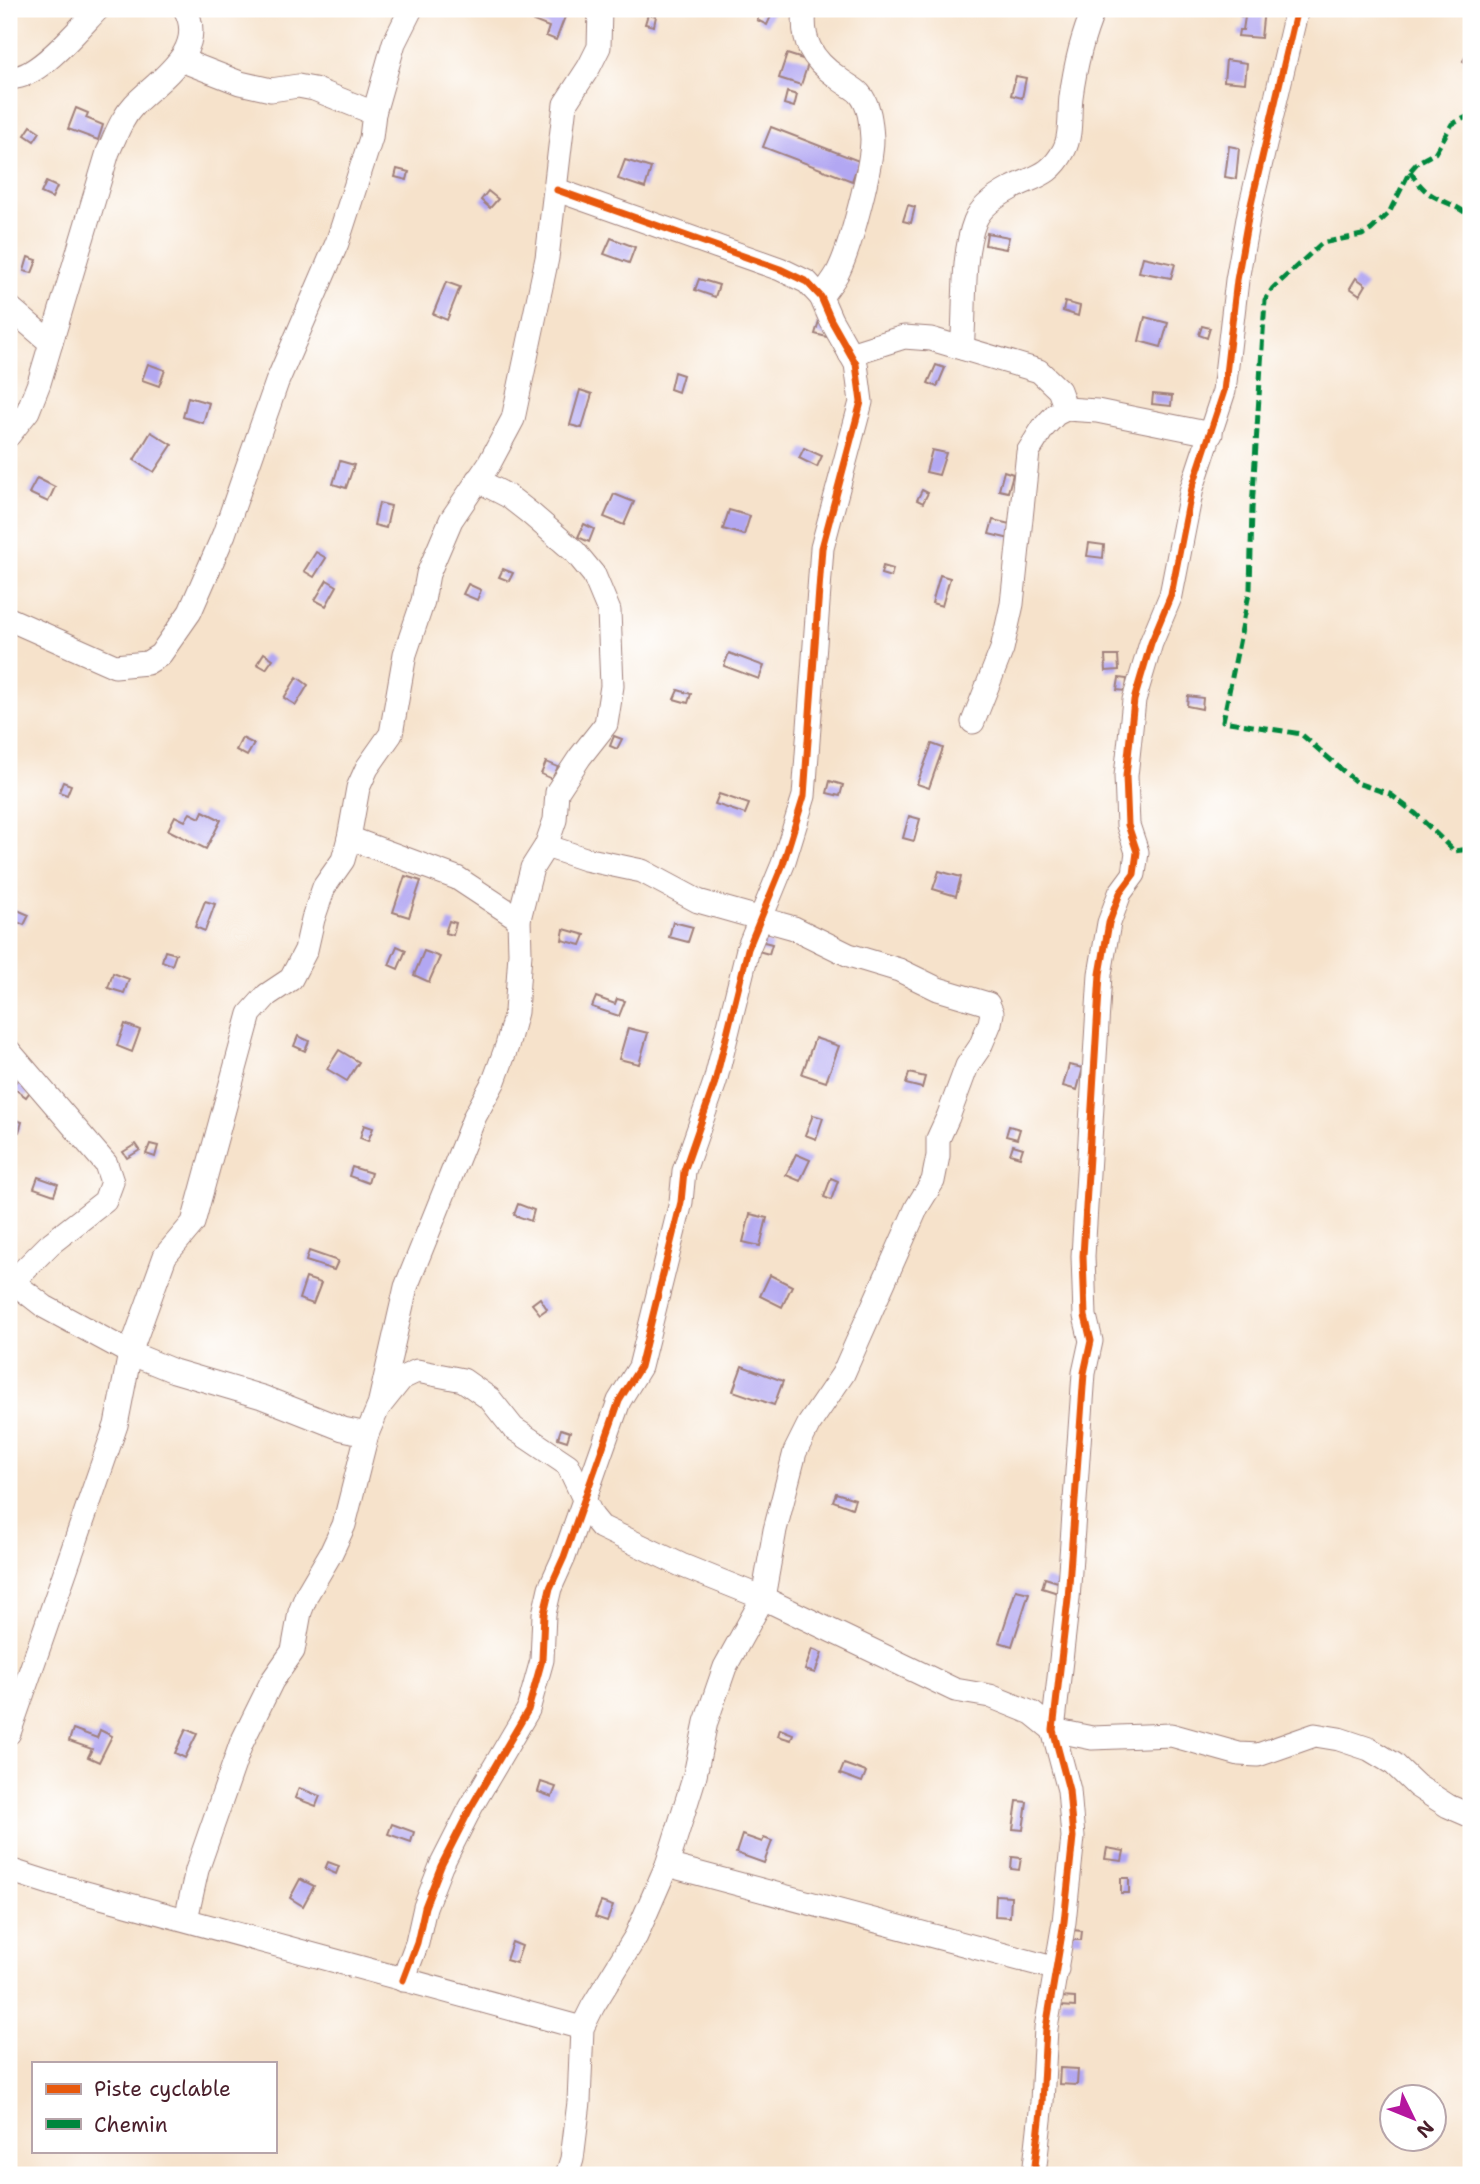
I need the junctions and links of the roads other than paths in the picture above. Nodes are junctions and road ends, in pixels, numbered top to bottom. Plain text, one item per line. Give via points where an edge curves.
1 (97, 9) edge
2 (185, 9) edge
3 (411, 9) edge
4 (600, 9) edge
5 (805, 9) edge
6 (1094, 9) edge
7 (1297, 9) edge
8 (181, 60) junction
9 (9, 77) edge
10 (374, 113) junction
11 (557, 190) junction
12 (821, 297) junction
13 (9, 307) edge
14 (51, 343) junction
15 (962, 348) junction
16 (850, 354) junction
17 (1066, 409) junction
18 (1211, 434) junction
19 (9, 435) edge
20 (478, 480) junction
21 (9, 619) edge
22 (973, 722) dead end
23 (349, 838) junction
24 (546, 846) junction
25 (519, 919) junction
26 (758, 919) junction
27 (9, 1051) edge
28 (10, 1282) edge
29 (130, 1353) junction
30 (378, 1408) junction
31 (367, 1434) junction
32 (585, 1499) junction
33 (763, 1598) junction
34 (1053, 1730) junction
35 (9, 1732) edge
36 (1471, 1816) edge
37 (667, 1865) junction
38 (9, 1870) edge
39 (186, 1919) junction
40 (1057, 1969) junction
41 (403, 1980) junction
42 (582, 2028) junction
43 (567, 2175) edge
44 (1034, 2175) edge

1 - 9 street via 46,61 25,75
2 - 8 street via 190,39
3 - 10 street via 394,43
4 - 11 street via 599,47 565,104
5 - 12 street via 806,43 833,75 859,94 869,113 872,140 839,270
6 - 15 street via 1080,46 1061,155 1045,174 986,204 975,219 964,286
7 - 18 street via 1249,213 1224,391
8 - 10 street via 271,90 314,89
8 - 14 street via 121,121
10 - 21 street via 371,138 341,232 277,382 224,534 190,612 160,655 147,663 115,666
11 - 12 street via 780,269 807,282
11 - 20 street via 513,419
12 - 16 street
13 - 14 street
14 - 19 street via 28,411
15 - 16 street via 904,337
15 - 17 street via 1039,371 1059,390
16 - 26 street via 861,402 822,548 804,796 783,864
17 - 18 street
17 - 22 street via 1043,428 1028,452 1012,604 1002,649
18 - 34 street via 1192,488 1171,595 1134,700 1126,776 1128,825 1137,852 1134,873 1108,923 1100,974 1083,1256 1085,1316 1091,1341 1084,1373 1068,1599
20 - 23 street via 451,520 428,575 405,654 391,734 358,788
20 - 24 street via 508,496 575,552 594,575 609,611 612,686 606,724 557,792 555,820
23 - 25 street via 457,878
23 - 29 street via 343,859 324,887 306,950 291,979 250,1014 193,1223 165,1256
24 - 25 street via 532,868
24 - 26 street via 642,871 698,901
25 - 30 street via 516,1012 507,1046 406,1287
26 - 32 street via 715,1082 684,1171 681,1202 640,1367 619,1401
26 - 33 street via 794,928 849,955 988,1004 992,1013 937,1139 933,1181 917,1207 843,1374 795,1452
27 - 28 street via 106,1164 112,1182 104,1201
28 - 29 street via 45,1307
29 - 31 street
29 - 35 street via 116,1425
30 - 31 street
30 - 32 street via 402,1378 417,1371 463,1380 490,1399 513,1428 568,1465
31 - 39 street via 344,1525 307,1594 293,1651 266,1692 242,1744 197,1870
32 - 33 street via 601,1527
32 - 41 street via 550,1588 542,1660 528,1710 442,1866
33 - 34 street via 955,1690 990,1696 1032,1713
33 - 37 street via 725,1667
34 - 36 street via 1092,1738 1171,1735 1239,1755 1258,1755 1315,1735 1339,1739 1394,1764 1417,1786
34 - 40 street via 1069,1790 1073,1837
37 - 40 street
37 - 42 street via 636,1936
38 - 39 street
39 - 41 street
40 - 44 street via 1046,2028
41 - 42 street
42 - 43 street via 579,2102

